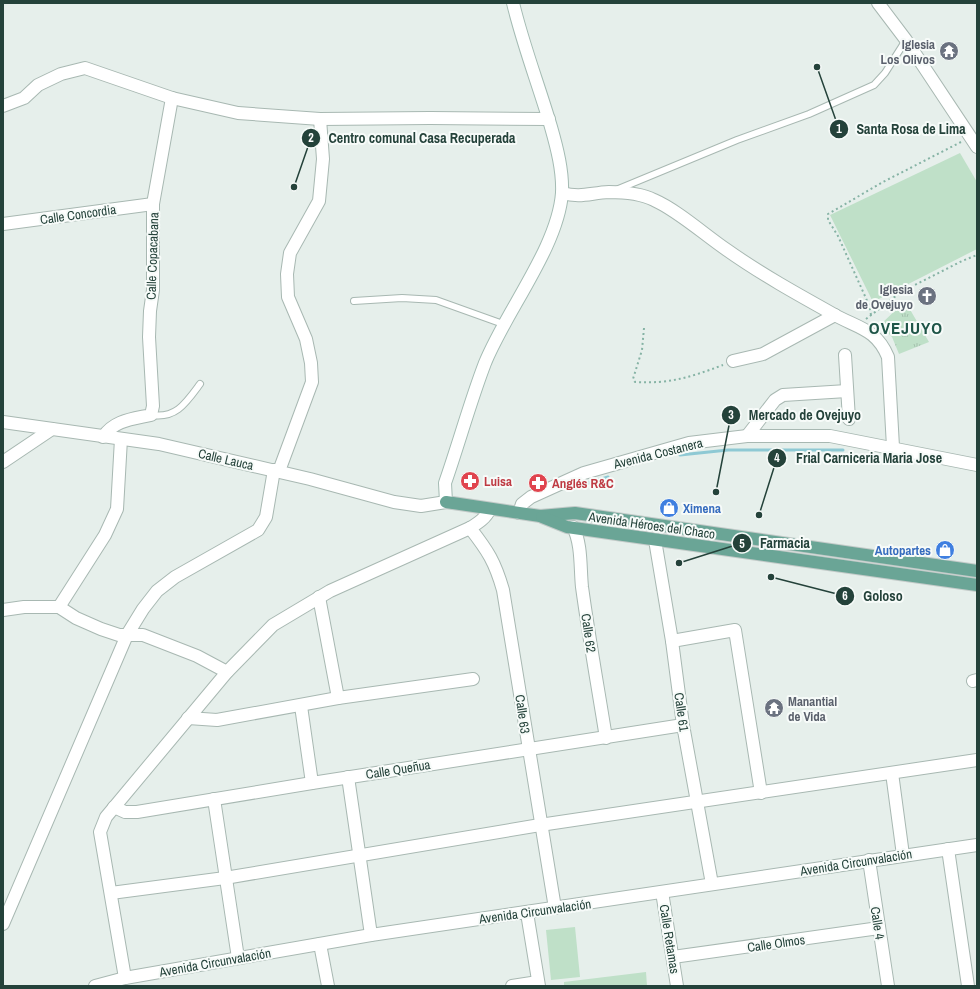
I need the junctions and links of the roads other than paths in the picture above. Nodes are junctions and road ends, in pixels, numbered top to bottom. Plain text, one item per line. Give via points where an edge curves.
1 (513, 3) edge
2 (878, 3) edge
3 (906, 40) junction
4 (172, 98) junction
5 (3, 106) edge
6 (320, 119) junction
7 (549, 119) junction
8 (977, 147) edge
9 (610, 192) junction
10 (562, 193) junction
11 (153, 204) junction
12 (3, 224) edge
13 (354, 301) dead end
14 (835, 316) junction
15 (503, 324) junction
16 (845, 355) dead end
17 (733, 361) road end
18 (200, 384) dead end
19 (847, 391) junction
20 (151, 415) junction
21 (849, 419) dead end
22 (3, 422) edge
23 (52, 429) junction
24 (103, 436) junction
25 (747, 436) junction
26 (121, 439) junction
27 (894, 448) junction
28 (3, 462) edge
29 (977, 465) edge
30 (276, 471) junction
31 (446, 502) junction
32 (490, 509) junction
33 (519, 513) junction
34 (575, 513) junction
35 (540, 516) junction
36 (656, 525) junction
37 (573, 527) junction
38 (470, 528) junction
39 (655, 540) junction
40 (977, 571) edge
41 (977, 585) edge
42 (319, 597) junction
43 (59, 607) junction
44 (3, 610) edge
45 (127, 635) junction
46 (672, 641) junction
47 (227, 672) junction
48 (473, 679) dead end
49 (338, 698) junction
50 (300, 706) junction
51 (188, 718) junction
52 (683, 725) junction
53 (606, 738) junction
54 (528, 749) junction
55 (977, 760) edge
56 (892, 773) junction
57 (348, 777) junction
58 (312, 783) junction
59 (761, 793) junction
60 (214, 799) junction
61 (697, 802) junction
62 (114, 806) junction
63 (540, 825) junction
64 (977, 845) edge
65 (948, 849) junction
66 (903, 855) junction
67 (359, 856) junction
68 (869, 860) junction
69 (225, 878) junction
70 (712, 884) junction
71 (662, 892) junction
72 (111, 893) junction
73 (554, 908) junction
74 (527, 913) junction
75 (3, 924) edge
76 (879, 928) junction
77 (371, 935) junction
78 (320, 944) junction
79 (673, 957) junction
80 (238, 958) junction
81 (125, 978) junction
82 (538, 984) edge
83 (96, 986) edge
84 (328, 986) edge
85 (512, 986) edge
86 (677, 986) edge
87 (888, 986) edge
88 (968, 986) edge

1 - 7 street
2 - 3 street
3 - 8 street
3 - 9 lane via 885,73 874,85 809,114 637,179
4 - 5 street via 85,68 61,74 38,85 24,98
4 - 6 street via 238,112
4 - 11 street, Calle Copacabana
6 - 7 street
6 - 30 street via 322,159 319,201 290,253 287,274 288,297 306,339 312,382
7 - 10 street via 560,169
9 - 10 street via 575,197
9 - 14 street via 633,194 654,200 754,269
10 - 15 street via 548,239
11 - 12 street, Calle Concordia
11 - 20 street, Calle Copacabana
13 - 15 lane via 402,298 436,300
14 - 17 street via 763,354
14 - 27 street via 861,326 883,344 888,357
15 - 31 street via 485,363 445,483
16 - 19 street
18 - 20 lane via 174,413 162,417
19 - 21 street
19 - 25 street via 783,395
20 - 24 street via 122,421 109,428
22 - 23 street, Calle Lauca
23 - 24 street, Calle Lauca
23 - 28 street
24 - 26 street, Calle Lauca
25 - 27 street, Avenida Costanera via 830,436
25 - 33 street, Avenida Costanera via 689,443 584,473 531,497 522,504
26 - 30 street, Calle Lauca via 159,444
26 - 43 street via 117,509 105,535
27 - 29 street, Avenida Costanera
30 - 31 street, Calle Lauca via 394,502 420,506
30 - 45 street via 266,517 258,530 175,577 157,591
31 - 32 main road, Avenida Héroes del Chaco
32 - 33 main road, Avenida Héroes del Chaco
32 - 38 street via 480,522
33 - 35 main road, Avenida Héroes del Chaco
34 - 35 main road, Avenida Héroes del Chaco
34 - 36 main road, Avenida Héroes del Chaco
34 - 37 main road
35 - 37 main road, Avenida Héroes del Chaco
36 - 39 main road
36 - 40 main road, Avenida Héroes del Chaco
37 - 39 main road, Avenida Héroes del Chaco
37 - 53 street, Calle 62 via 577,535 590,646
38 - 42 street
38 - 54 street, Calle 63 via 496,566 503,590
39 - 41 main road, Avenida Héroes del Chaco
39 - 46 street, Calle 61
42 - 47 street via 273,625
42 - 49 street
43 - 44 street via 24,606
43 - 45 street via 101,630
45 - 47 street via 144,635 197,656
45 - 75 street
46 - 52 street, Calle 61
46 - 59 street via 735,630
47 - 51 street
48 - 49 street
49 - 50 street
50 - 51 street via 216,720
50 - 58 street
51 - 62 street
52 - 53 street, Calle Queñua
52 - 61 street, Calle 61
53 - 54 street, Calle Queñua
54 - 57 street, Calle Queñua
54 - 63 street, Calle 63
55 - 56 street
56 - 59 street
56 - 66 street
57 - 58 street, Calle Queñua
57 - 67 street
58 - 60 street, Calle Queñua
59 - 61 street
60 - 62 street, Calle Queñua via 137,812 125,812
60 - 69 street
61 - 63 street
61 - 70 street, Calle 61
62 - 72 street via 100,832
63 - 67 street
63 - 73 street, Calle 63
64 - 65 street, Avenida Circunvalación
65 - 66 street, Avenida Circunvalación
65 - 88 street
66 - 68 street, Avenida Circunvalación
67 - 69 street
67 - 77 street
68 - 70 street, Avenida Circunvalación
68 - 76 street, Calle 4
69 - 72 street
69 - 80 street
70 - 71 street, Avenida Circunvalación
71 - 73 street, Avenida Circunvalación
71 - 79 street, Calle Retamas
72 - 81 street
73 - 74 street, Avenida Circunvalación
74 - 77 street, Avenida Circunvalación
74 - 82 street
76 - 79 street, Calle Olmos
76 - 87 street, Calle 4
77 - 78 street, Avenida Circunvalación
78 - 80 street, Avenida Circunvalación
78 - 84 street
79 - 86 street, Calle Retamas
80 - 81 street, Avenida Circunvalación
81 - 83 street, Avenida Circunvalación
82 - 85 street

